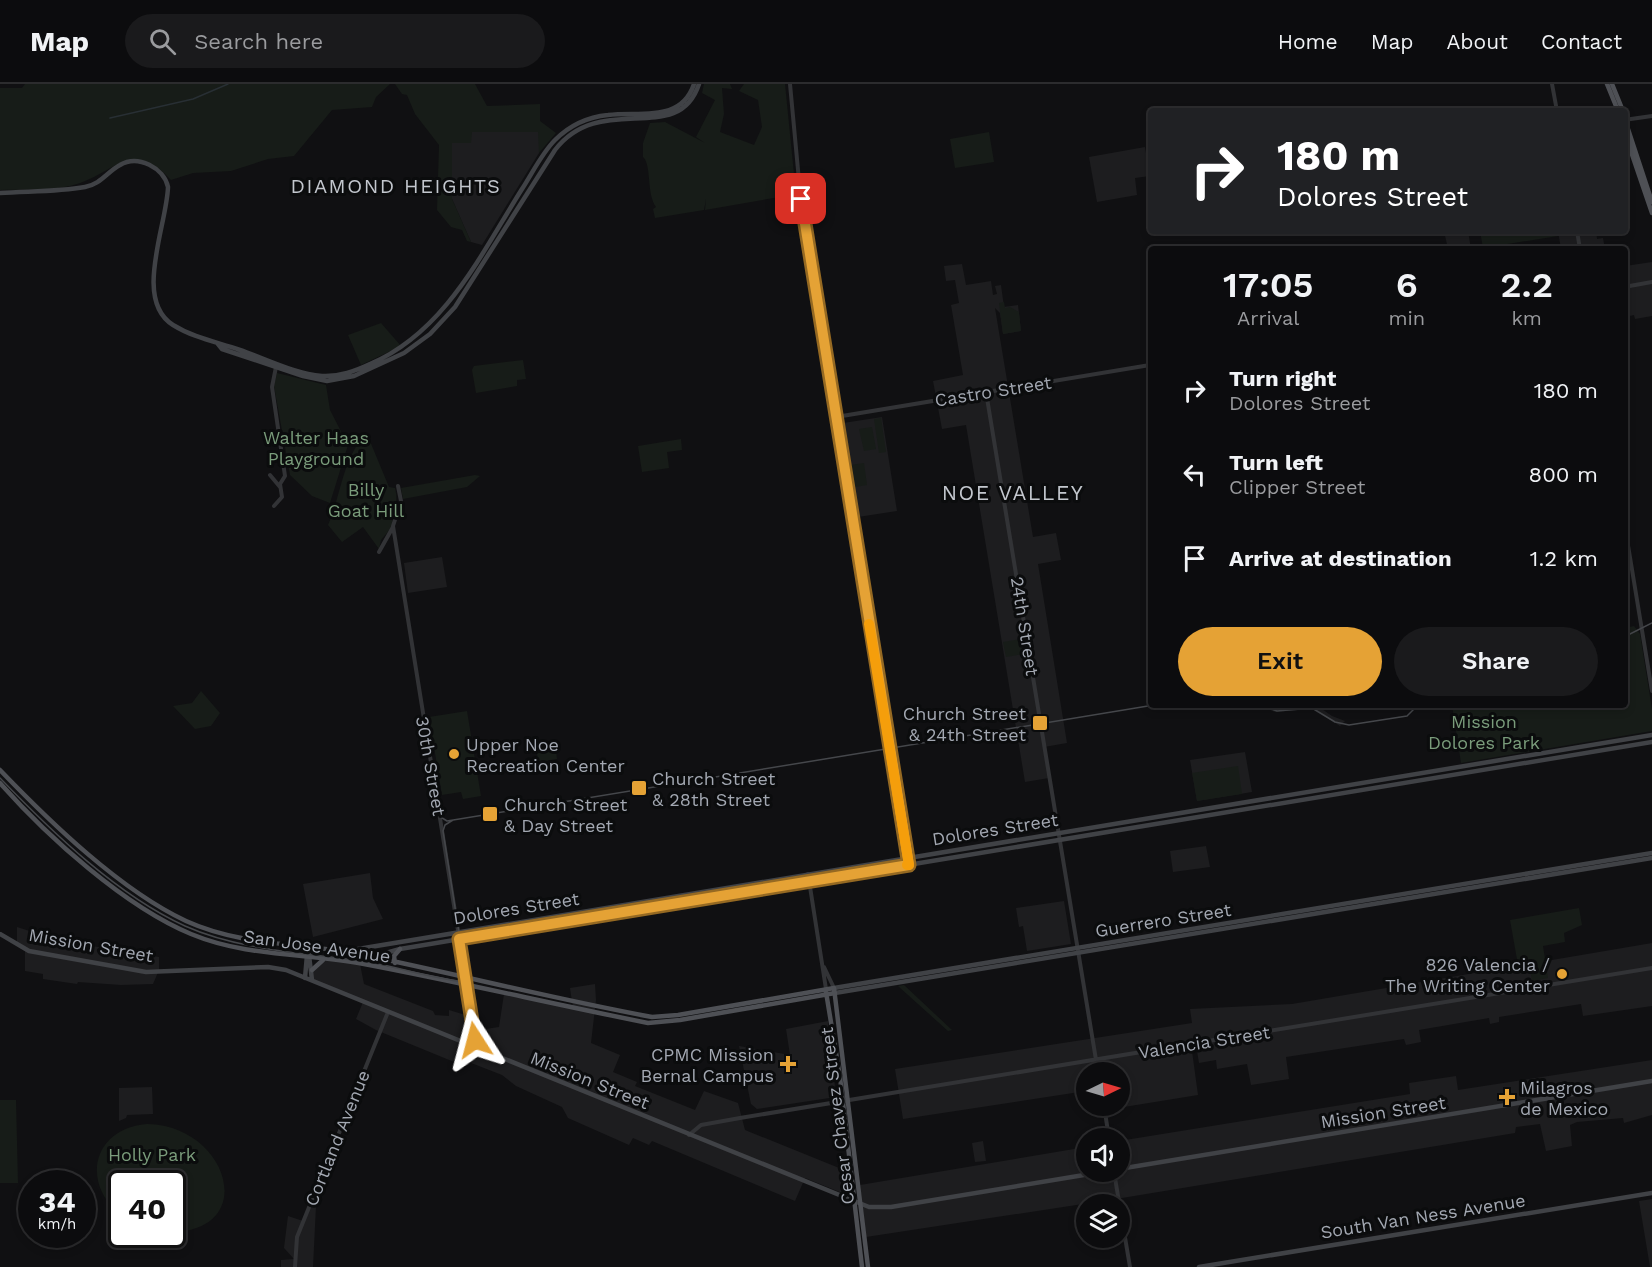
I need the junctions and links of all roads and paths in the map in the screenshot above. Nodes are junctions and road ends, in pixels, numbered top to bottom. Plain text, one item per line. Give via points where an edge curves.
1 (694, 84) edge
2 (699, 84) edge
3 (790, 84) edge
4 (1552, 84) edge
5 (1607, 84) edge
6 (1612, 84) edge
7 (1556, 108) edge
8 (1617, 108) edge
9 (1622, 108) edge
10 (1652, 116) edge
11 (1628, 119) edge
12 (1628, 128) edge
13 (1628, 143) edge
14 (0, 193) edge
15 (1652, 202) edge
16 (1652, 213) edge
17 (1652, 282) edge
18 (1628, 286) edge
19 (218, 344) junction
20 (1148, 365) edge
21 (276, 367) junction
22 (986, 392) junction
23 (836, 417) junction
24 (270, 475) dead end
25 (398, 486) dead end
26 (280, 487) junction
27 (274, 506) dead end
28 (393, 526) junction
29 (1628, 545) edge
30 (379, 552) dead end
31 (1652, 690) edge
32 (1652, 735) edge
33 (1610, 742) junction
34 (1652, 742) edge
35 (1611, 749) junction
36 (0, 770) edge
37 (0, 783) edge
38 (1309, 791) junction
39 (1310, 799) junction
40 (1059, 832) junction
41 (1060, 840) junction
42 (1652, 853) edge
43 (908, 857) junction
44 (1652, 858) edge
45 (909, 865) junction
46 (808, 874) junction
47 (810, 881) junction
48 (458, 931) junction
49 (0, 934) edge
50 (411, 939) junction
51 (459, 939) junction
52 (308, 947) junction
53 (412, 947) junction
54 (400, 949) junction
55 (1078, 950) junction
56 (343, 952) junction
57 (372, 957) junction
58 (309, 958) junction
59 (324, 959) junction
60 (354, 963) junction
61 (395, 963) junction
62 (823, 964) junction
63 (1652, 968) edge
64 (312, 970) junction
65 (305, 978) junction
66 (466, 979) junction
67 (312, 980) junction
68 (467, 986) junction
69 (834, 990) junction
70 (826, 992) junction
71 (388, 1012) junction
72 (679, 1018) junction
73 (473, 1046) junction
74 (1096, 1060) junction
75 (1652, 1081) edge
76 (849, 1100) junction
77 (843, 1101) junction
78 (689, 1135) junction
79 (1130, 1167) edge
80 (1076, 1176) edge
81 (1116, 1182) edge
82 (1652, 1193) edge
83 (855, 1202) junction
84 (861, 1205) junction
85 (295, 1267) edge
86 (862, 1267) edge
87 (868, 1267) edge
88 (1130, 1267) edge
89 (1199, 1267) edge

1 - 19 main road via 686,100 670,111 600,116 577,123 560,135 442,311 420,334 389,356 347,373 322,376
2 - 21 main road via 689,103 672,115 601,120 568,137 555,150 455,307 411,349 338,380 316,380
3 - 23 street via 801,202
4 - 7 street
5 - 8 main road
6 - 9 main road
10 - 11 street
12 - 15 main road
13 - 16 main road
14 - 19 main road via 73,189 99,182 127,162 147,164 161,172 168,192 153,283 156,305 173,325
17 - 18 street
19 - 21 main road via 222,349
20 - 22 street, Castro Street
21 - 26 street via 272,387 285,476
22 - 23 street, Castro Street
22 - 40 street, 24th Street
23 - 43 street
24 - 26 street
25 - 28 street, 30th Street via 401,501
26 - 27 street via 282,497
28 - 30 street
28 - 48 street, 30th Street
29 - 31 street
32 - 33 main road, Dolores Street
33 - 35 main road
33 - 38 main road, Dolores Street
34 - 35 main road, Dolores Street
35 - 39 main road, Dolores Street
36 - 52 main road, San Jose Avenue via 84,849 167,910 232,937
37 - 58 main road, San Jose Avenue via 78,857 162,920 200,938 230,946
38 - 39 main road
38 - 40 main road, Dolores Street
39 - 41 main road, Dolores Street
40 - 41 street, 24th Street
40 - 43 main road, Dolores Street
41 - 45 main road, Dolores Street
41 - 55 street, 24th Street
42 - 55 main road, Guerrero Street
43 - 45 street
43 - 46 main road, Dolores Street
44 - 55 main road, Guerrero Street
45 - 47 main road, Dolores Street
46 - 47 street, Cesar Chavez Street
46 - 48 main road, Dolores Street
47 - 51 main road, Dolores Street
47 - 62 street, Cesar Chavez Street
48 - 50 main road, Dolores Street
48 - 51 street, 30th Street
49 - 65 main road, Mission Street via 29,951 146,972 268,967
50 - 53 main road
50 - 56 main road, Dolores Street
51 - 53 main road, Dolores Street
51 - 66 street, 30th Street
52 - 56 main road, San Jose Avenue
52 - 58 main road
53 - 54 main road, Dolores Street
54 - 57 main road, Dolores Street
54 - 61 main road via 394,956
55 - 69 main road, Guerrero Street
55 - 74 street, 24th Street
56 - 57 main road, San Jose Avenue
57 - 60 main road
57 - 61 main road, San Jose Avenue
58 - 59 main road, San Jose Avenue
58 - 64 main road
58 - 65 main road
59 - 60 main road, San Jose Avenue
59 - 64 main road
60 - 68 main road, San Jose Avenue
61 - 66 main road, San Jose Avenue
62 - 69 street, Cesar Chavez Street
62 - 70 street, Cesar Chavez Street
63 - 74 street, Valencia Street
64 - 67 main road
65 - 67 main road, Mission Street
66 - 68 street, 30th Street
66 - 72 main road, San Jose Avenue via 652,1017
67 - 71 main road, Mission Street
68 - 72 main road, San Jose Avenue via 648,1023
68 - 73 street, 30th Street
69 - 70 main road, Guerrero Street
69 - 76 main road, Cesar Chavez Street
70 - 72 main road, Guerrero Street
70 - 77 main road, Cesar Chavez Street
71 - 73 main road, Mission Street
71 - 85 street, Cortland Avenue via 296,1240
73 - 78 main road, Mission Street
74 - 76 street, Valencia Street
75 - 79 main road, Mission Street
76 - 77 street, Valencia Street
76 - 84 main road, Cesar Chavez Street
77 - 78 street, Valencia Street via 703,1124
77 - 83 main road, Cesar Chavez Street
78 - 83 main road, Mission Street
80 - 84 main road, Mission Street via 886,1208
81 - 88 street
82 - 89 main road, South Van Ness Avenue
83 - 84 main road, Mission Street
83 - 86 main road, Cesar Chavez Street
84 - 87 main road, Cesar Chavez Street

